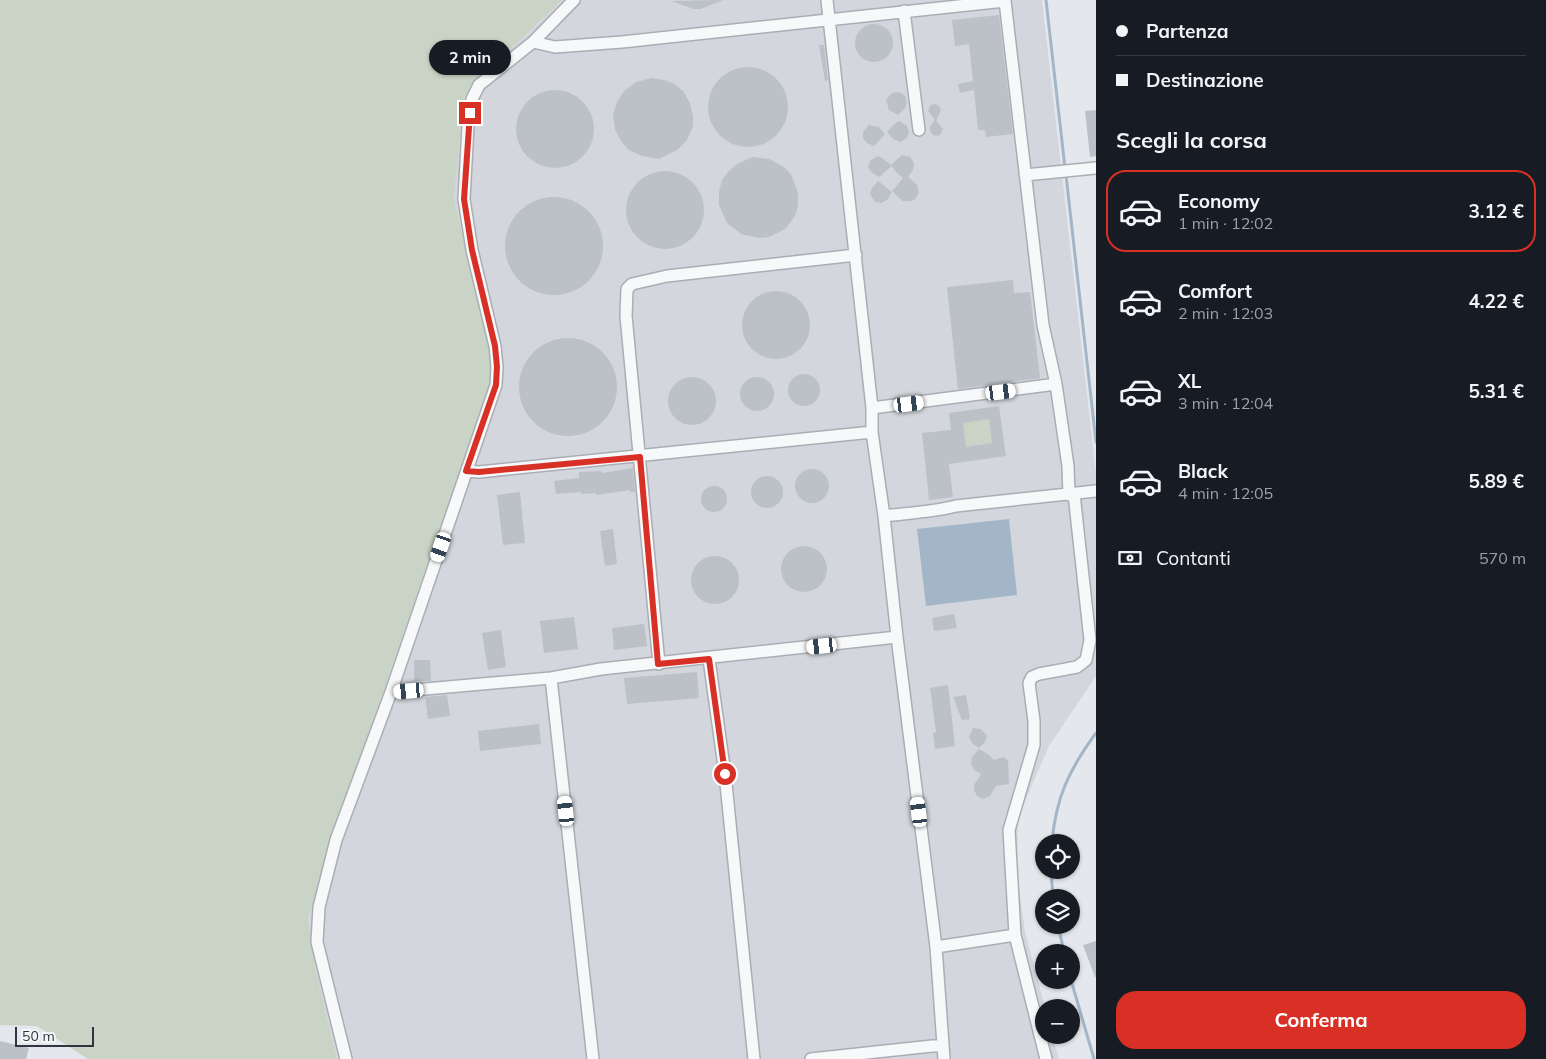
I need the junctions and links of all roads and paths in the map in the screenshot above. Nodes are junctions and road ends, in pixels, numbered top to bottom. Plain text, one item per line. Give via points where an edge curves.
1 (574, 0) edge
2 (827, 0) edge
3 (904, 11) junction
4 (829, 19) junction
5 (533, 42) junction
6 (919, 130) dead end
7 (1096, 168) edge
8 (1025, 175) junction
9 (856, 255) junction
10 (1056, 384) junction
11 (872, 408) junction
12 (872, 432) junction
13 (640, 457) junction
14 (466, 471) junction
15 (1081, 493) edge
16 (884, 516) junction
17 (897, 637) junction
18 (709, 659) junction
19 (658, 664) junction
20 (551, 678) junction
21 (391, 692) junction
22 (1015, 935) junction
23 (936, 947) junction
24 (943, 1046) junction
25 (346, 1059) edge
26 (593, 1059) edge
27 (754, 1059) edge
28 (811, 1059) edge
29 (944, 1059) edge
30 (1046, 1059) edge

1 - 5 street
2 - 4 street
3 - 4 street
3 - 6 street
3 - 8 street via 1004,1
4 - 5 street via 622,42 555,47
4 - 9 street
5 - 14 street via 479,85 472,99 464,199 497,367 496,385
7 - 8 street
8 - 10 street via 1043,325
9 - 11 street
9 - 13 street via 667,276 632,284 627,289 626,316
10 - 11 street
10 - 15 street via 1068,466
11 - 12 street
12 - 13 street
12 - 16 street
13 - 14 street
13 - 19 street
14 - 21 street
15 - 16 street
15 - 22 street via 1090,640 1086,660 1077,667 1038,674 1029,683 1034,745 1009,830
16 - 17 street
17 - 18 street
17 - 23 street
18 - 19 street
18 - 27 street via 725,774
19 - 20 street
20 - 21 street
20 - 26 street
21 - 25 street via 336,840 319,907 317,942
22 - 23 street
22 - 30 street
23 - 24 street
24 - 28 street
24 - 29 street

